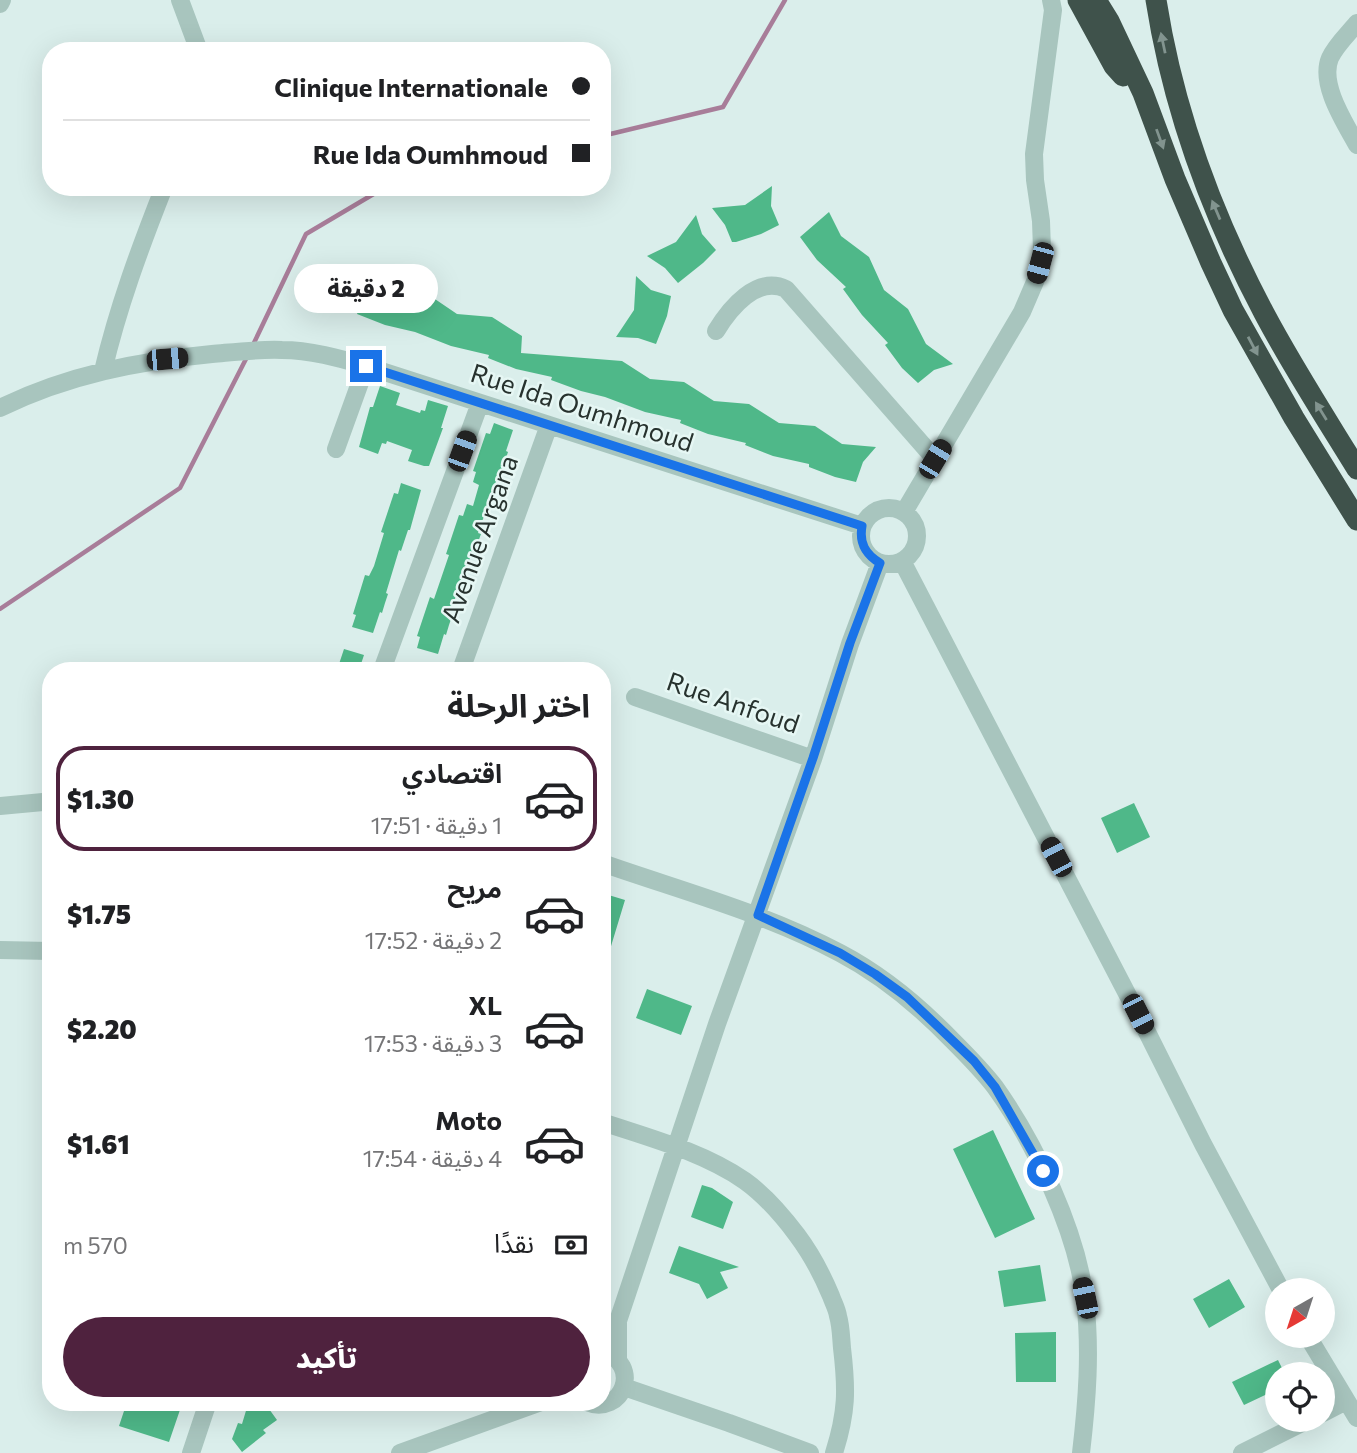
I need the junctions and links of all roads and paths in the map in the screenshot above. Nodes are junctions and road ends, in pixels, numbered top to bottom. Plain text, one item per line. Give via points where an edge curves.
1 (180, 0) edge
2 (1078, 0) edge
3 (1096, 0) edge
4 (1156, 0) edge
5 (1056, 3) edge
6 (1357, 23) edge
7 (196, 42) edge
8 (1143, 93) junction
9 (1357, 145) edge
10 (161, 196) edge
11 (716, 331) dead end
12 (366, 366) junction
13 (103, 371) junction
14 (480, 403) junction
15 (0, 408) edge
16 (549, 425) junction
17 (336, 449) dead end
18 (935, 459) junction
19 (1357, 469) edge
20 (904, 512) junction
21 (1357, 520) edge
22 (862, 526) junction
23 (902, 561) junction
24 (880, 563) junction
25 (385, 662) edge
26 (464, 662) edge
27 (635, 697) dead end
28 (813, 758) junction
29 (42, 802) edge
30 (0, 806) edge
31 (611, 866) edge
32 (758, 915) junction
33 (0, 950) edge
34 (42, 951) edge
35 (611, 1125) edge
36 (676, 1147) junction
37 (1276, 1278) edge
38 (618, 1321) junction
39 (611, 1329) edge
40 (1315, 1348) edge
41 (611, 1354) edge
42 (618, 1360) junction
43 (624, 1387) junction
44 (1346, 1401) junction
45 (611, 1402) edge
46 (1335, 1407) edge
47 (205, 1411) edge
48 (516, 1411) edge
49 (1357, 1418) edge
50 (1284, 1432) edge
51 (191, 1453) edge
52 (400, 1453) edge
53 (810, 1453) edge
54 (834, 1453) edge
55 (1081, 1453) edge
56 (1242, 1453) edge

1 - 7 street
2 - 8 highway via 1114,66
3 - 8 highway
19 -> 4 highway via 1270,324 1224,228 1177,99
5 - 18 street via 1034,154 1040,263 1022,312
6 - 9 street via 1336,48 1327,76
8 -> 21 highway via 1233,310
10 - 13 street via 128,283
11 - 18 street via 732,309 762,286 786,289
12 - 13 street, Rue Ida Oumhmoud via 284,349 167,359
12 - 14 street, Rue Ida Oumhmoud
12 - 17 street
13 - 15 street, Rue Ida Oumhmoud via 53,385
14 - 16 street, Rue Ida Oumhmoud
14 - 25 street
16 - 22 street, Rue Ida Oumhmoud
16 - 26 street, Avenue Argana
18 - 20 street
20 - 22 street via 884,508 867,517
20 - 23 street via 916,527 917,537 910,555
22 - 24 street via 862,544
23 - 24 street
23 - 37 street
24 - 28 street
27 - 28 street, Rue Anfoud
28 - 32 street
29 - 30 street
31 - 32 street
32 - 36 street
32 - 55 street via 840,953 907,997 974,1061 1014,1118 1062,1212 1085,1298 1089,1357
33 - 34 street
35 - 36 street
36 - 38 street
36 - 54 street via 719,1166 764,1197 822,1274 838,1315 846,1376 846,1403
38 - 39 street
38 - 42 street
40 - 44 street
41 - 42 street
42 - 43 street via 625,1373
43 - 45 street
43 - 53 street
44 - 46 street
44 - 49 street
47 - 51 street
48 - 52 street
50 - 56 street

